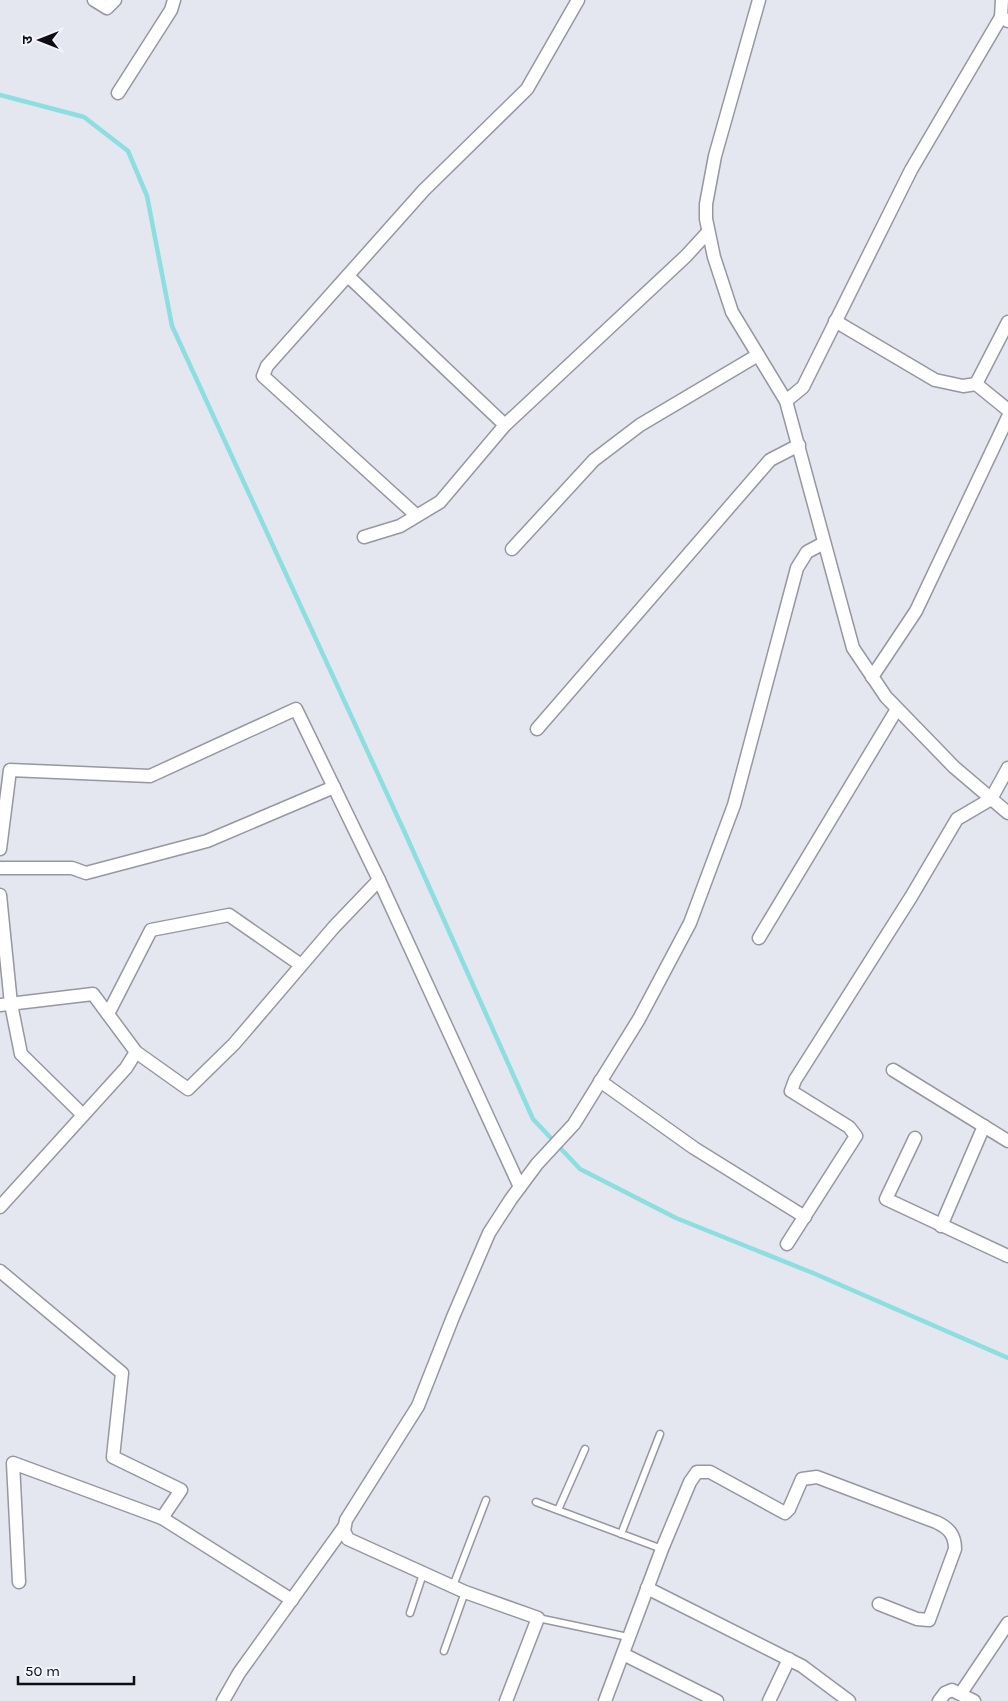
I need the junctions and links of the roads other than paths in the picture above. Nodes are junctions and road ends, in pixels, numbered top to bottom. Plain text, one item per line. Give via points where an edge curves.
1 (94, 0) edge
2 (114, 0) edge
3 (174, 0) edge
4 (578, 0) edge
5 (759, 0) edge
6 (1002, 0) edge
7 (1005, 19) edge
8 (118, 92) dead end
9 (708, 232) junction
10 (348, 276) junction
11 (836, 320) junction
12 (1008, 322) edge
13 (758, 355) junction
14 (976, 384) junction
15 (786, 401) junction
16 (1008, 410) edge
17 (1008, 417) edge
18 (505, 425) junction
19 (798, 445) junction
20 (416, 515) junction
21 (364, 538) dead end
22 (824, 543) junction
23 (512, 548) dead end
24 (872, 677) junction
25 (897, 709) junction
26 (537, 729) dead end
27 (1008, 768) edge
28 (334, 787) junction
29 (991, 799) junction
30 (1008, 813) edge
31 (0, 849) edge
32 (0, 868) edge
33 (379, 880) junction
34 (0, 895) edge
35 (759, 938) dead end
36 (301, 965) junction
37 (6, 1004) edge
38 (108, 1014) junction
39 (136, 1052) junction
40 (893, 1070) dead end
41 (600, 1081) junction
42 (83, 1115) junction
43 (984, 1126) junction
44 (915, 1138) dead end
45 (1008, 1141) edge
46 (520, 1186) junction
47 (0, 1207) edge
48 (805, 1217) junction
49 (941, 1226) junction
50 (788, 1244) dead end
51 (1008, 1256) edge
52 (0, 1271) edge
53 (660, 1434) dead end
54 (585, 1449) dead end
55 (486, 1500) dead end
56 (536, 1502) dead end
57 (558, 1510) junction
58 (162, 1518) junction
59 (344, 1527) junction
60 (621, 1534) junction
61 (662, 1548) junction
62 (423, 1574) junction
63 (19, 1582) dead end
64 (453, 1586) junction
65 (647, 1588) junction
66 (465, 1592) junction
67 (292, 1600) junction
68 (878, 1604) dead end
69 (410, 1613) dead end
70 (538, 1618) junction
71 (1008, 1623) edge
72 (628, 1638) junction
73 (444, 1650) dead end
74 (623, 1654) junction
75 (789, 1659) junction
76 (961, 1693) junction
77 (223, 1701) edge
78 (506, 1701) edge
79 (605, 1701) edge
80 (717, 1701) edge
81 (769, 1701) edge
82 (849, 1701) edge
83 (939, 1701) edge
84 (974, 1701) edge

1 - 2 street via 110,8
3 - 8 street
4 - 10 street via 528,89 424,190
5 - 9 street via 715,156 706,204
6 - 7 street
7 - 11 street via 911,170
9 - 13 street via 732,312
9 - 18 street
10 - 18 street
10 - 20 street via 268,366 263,376
11 - 14 street via 935,380 963,386
11 - 15 street via 803,387
12 - 14 street
13 - 15 street
13 - 23 street via 640,425 594,460
14 - 16 street
15 - 19 street
17 - 24 street via 916,612
18 - 20 street via 440,502
19 - 22 street
19 - 26 street via 770,460
20 - 21 street via 400,526
22 - 24 street via 853,648
22 - 41 street via 807,552 797,568 734,805 690,923 639,1019
24 - 25 street
25 - 29 street
25 - 35 street
27 - 29 street
28 - 31 street via 296,709 150,776 10,770
28 - 32 street via 208,841 86,873 72,868
28 - 33 street
29 - 30 street
29 - 48 street via 957,819 795,1080 791,1091 849,1127 856,1136
33 - 36 street
33 - 46 street
34 - 37 street
36 - 38 street via 229,915 150,930
36 - 39 street via 234,1044 188,1089
37 - 38 street via 93,994
37 - 42 street via 21,1054
38 - 39 street
39 - 42 street via 126,1068
40 - 43 street
41 - 46 street via 574,1124
41 - 48 street via 694,1148
42 - 47 street
43 - 45 street
43 - 49 street
44 - 49 street via 886,1199
46 - 59 street via 489,1233 418,1406
48 - 50 street
49 - 51 street
52 - 58 street via 122,1373 113,1457 180,1490
53 - 60 lane
54 - 57 lane
55 - 64 lane
56 - 57 lane
57 - 60 lane
58 - 63 street via 13,1463
58 - 67 street
59 - 62 street via 348,1539
59 - 67 street
60 - 61 lane
61 - 65 street
61 - 68 street via 697,1472 710,1472 785,1513 802,1479 817,1477 936,1522 954,1537 954,1554 929,1620
62 - 64 street
62 - 69 lane
64 - 66 street
65 - 72 street
65 - 75 street
66 - 70 street
66 - 73 lane
67 - 77 street via 239,1673
70 - 72 lane
70 - 78 street
71 - 76 street
72 - 74 street
74 - 79 street
74 - 80 street
75 - 81 street
75 - 82 street
76 - 83 street via 950,1690
76 - 84 street

